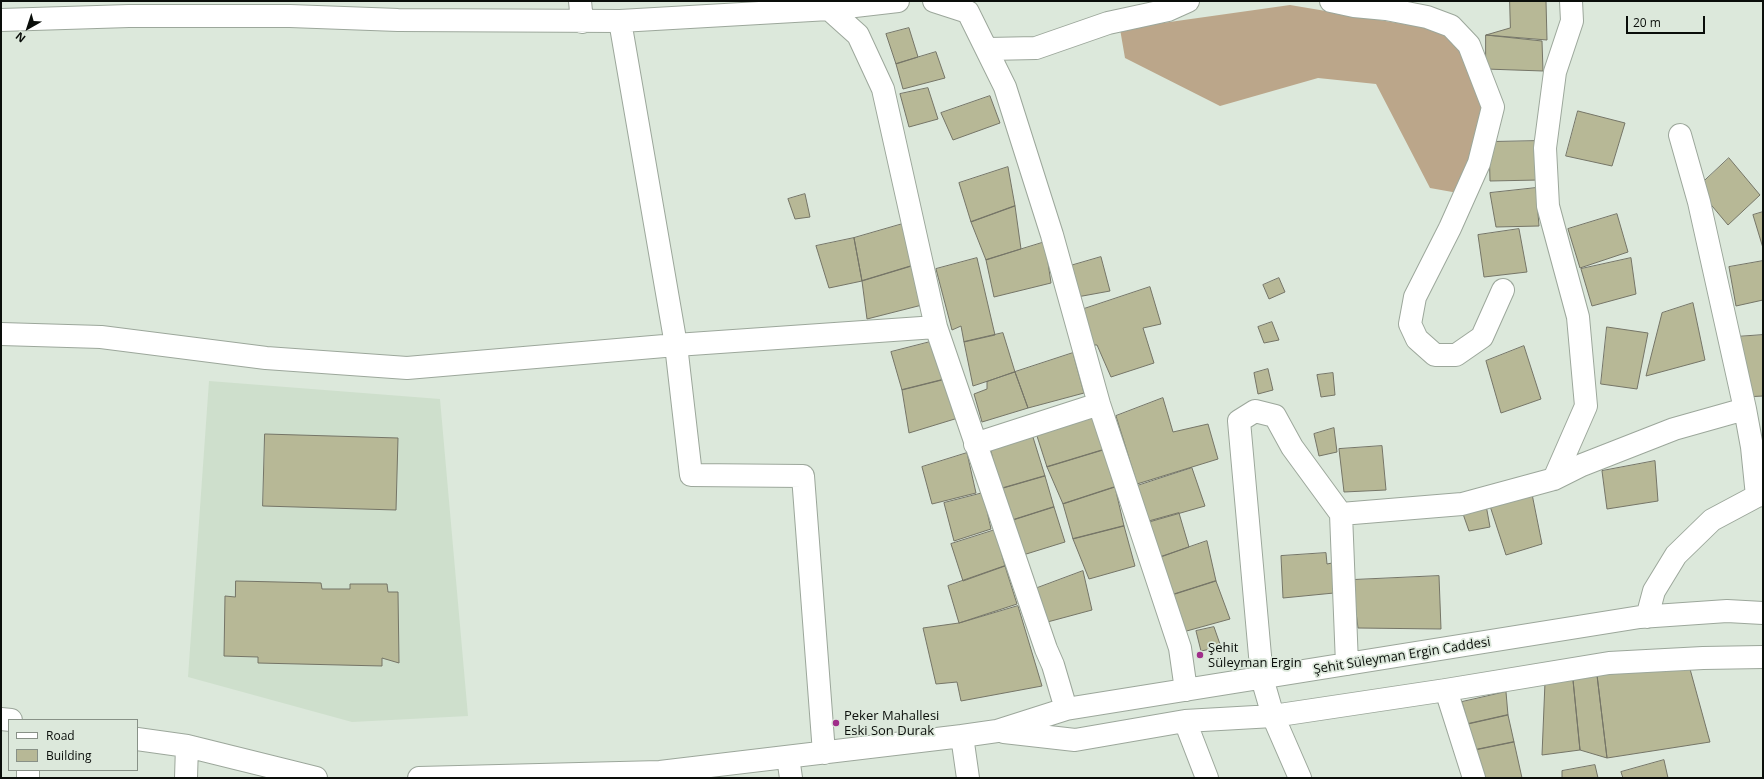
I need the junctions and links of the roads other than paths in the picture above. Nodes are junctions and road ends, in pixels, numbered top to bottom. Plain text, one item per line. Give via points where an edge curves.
1 (898, 1) edge
2 (934, 1) edge
3 (1188, 1) edge
4 (1331, 1) edge
5 (1571, 1) edge
6 (829, 9) junction
7 (581, 11) edge
8 (1, 20) edge
9 (620, 21) junction
10 (988, 50) junction
11 (1680, 135) dead end
12 (1503, 290) dead end
13 (936, 327) junction
14 (1, 334) edge
15 (676, 345) junction
16 (1099, 404) junction
17 (1745, 409) junction
18 (975, 444) junction
19 (1554, 479) junction
20 (1760, 496) edge
21 (1341, 514) junction
22 (1763, 613) edge
23 (1647, 617) junction
24 (1763, 657) edge
25 (1347, 664) junction
26 (1262, 678) junction
27 (1186, 690) junction
28 (1446, 690) junction
29 (1066, 708) junction
30 (1274, 716) junction
31 (1185, 721) junction
32 (997, 731) junction
33 (962, 736) junction
34 (138, 739) edge
35 (187, 746) junction
36 (824, 752) junction
37 (788, 757) junction
38 (623, 775) edge
39 (186, 778) edge
40 (316, 778) edge
41 (419, 778) edge
42 (460, 778) edge
43 (792, 778) edge
44 (968, 778) edge
45 (1207, 778) edge
46 (1300, 778) edge
47 (1474, 778) edge

1 - 6 street
2 - 10 street via 968,12
3 - 10 street via 1168,10 1108,23 1036,48
4 - 12 street via 1427,16 1451,26 1469,45 1493,107 1479,163 1415,297 1410,324 1417,339 1435,355 1456,355 1482,337
5 - 19 street via 1572,21 1555,72 1545,148 1548,206 1578,317 1586,406
6 - 9 street
6 - 13 street via 858,34 883,89
7 - 8 street via 398,20 290,16 129,16
7 - 9 street
9 - 15 street
10 - 16 street via 1005,87 1047,220
11 - 17 street via 1699,202
13 - 15 street
13 - 18 street
14 - 15 street via 101,337 266,358 407,368
15 - 36 street via 691,475 803,476
16 - 18 street
16 - 27 street via 1180,648
17 - 19 street via 1674,429 1582,465
17 - 20 street
18 - 29 street
19 - 21 street via 1462,504
20 - 23 street via 1712,520 1676,555 1654,591
21 - 25 street
21 - 26 street via 1292,447 1275,416 1255,411 1239,421
22 - 23 street, Şehit Süleyman Ergin Caddesi via 1727,611
23 - 25 street, Şehit Süleyman Ergin Caddesi
24 - 28 street, Şehit Süleyman Ergin Caddesi via 1609,663
25 - 26 street, Şehit Süleyman Ergin Caddesi
26 - 27 street, Şehit Süleyman Ergin Caddesi
26 - 30 street
27 - 29 street, Şehit Süleyman Ergin Caddesi
28 - 30 street, Şehit Süleyman Ergin Caddesi
28 - 47 street
29 - 32 street, Şehit Süleyman Ergin Caddesi
30 - 31 street, Şehit Süleyman Ergin Caddesi
30 - 46 street
31 - 32 street, Şehit Süleyman Ergin Caddesi via 1075,740
31 - 45 street
32 - 33 street, Şehit Süleyman Ergin Caddesi
33 - 36 street, Şehit Süleyman Ergin Caddesi
33 - 44 street
34 - 35 street
35 - 39 street
35 - 40 street
36 - 37 street, Şehit Süleyman Ergin Caddesi
37 - 38 street, Şehit Süleyman Ergin Caddesi
37 - 43 street
38 - 42 street, Şehit Süleyman Ergin Caddesi
41 - 42 street, Şehit Süleyman Ergin Caddesi

